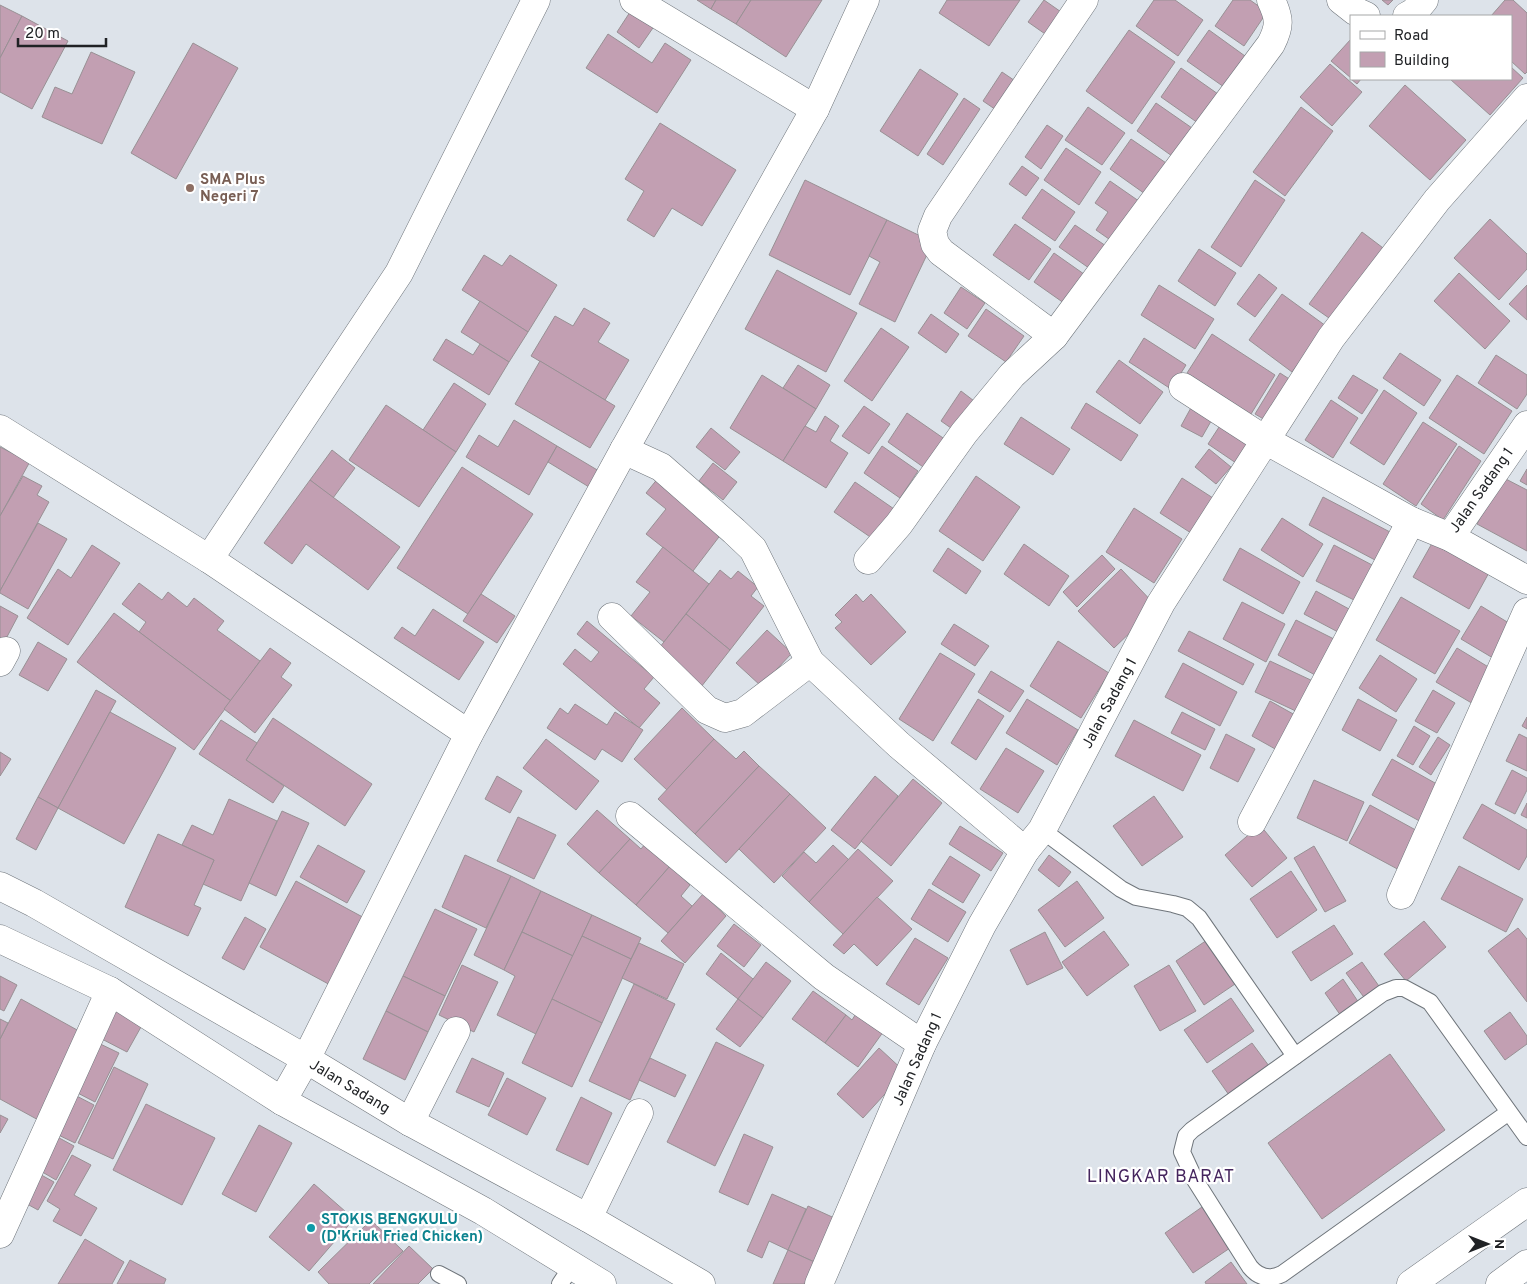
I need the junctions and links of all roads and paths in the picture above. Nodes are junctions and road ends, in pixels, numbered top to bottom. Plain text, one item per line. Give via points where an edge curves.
1 (536, 0) edge
2 (634, 0) edge
3 (865, 0) edge
4 (1084, 0) edge
5 (1270, 0) edge
6 (1341, 0) edge
7 (1424, 0) edge
8 (1364, 15) edge
9 (1409, 15) edge
10 (1527, 98) edge
11 (815, 109) junction
12 (1054, 336) junction
13 (1183, 388) dead end
14 (1527, 425) edge
15 (0, 429) edge
16 (1265, 440) junction
17 (624, 450) junction
18 (1411, 522) junction
19 (1450, 537) junction
20 (209, 559) junction
21 (868, 560) dead end
22 (1527, 580) edge
23 (1527, 612) edge
24 (612, 617) dead end
25 (810, 662) junction
26 (469, 734) junction
27 (630, 816) dead end
28 (1252, 822) dead end
29 (1033, 841) junction
30 (0, 886) edge
31 (1401, 895) dead end
32 (0, 939) edge
33 (110, 991) junction
34 (456, 1031) dead end
35 (922, 1044) junction
36 (1295, 1056) junction
37 (306, 1059) junction
38 (282, 1101) junction
39 (639, 1112) dead end
40 (1509, 1112) junction
41 (410, 1122) junction
42 (1527, 1137) edge
43 (1527, 1202) edge
44 (588, 1218) junction
45 (0, 1234) edge
46 (1527, 1264) edge
47 (439, 1274) dead end
48 (566, 1275) edge
49 (458, 1284) edge
50 (602, 1284) edge
51 (701, 1284) edge
52 (819, 1284) edge
53 (1411, 1284) edge
54 (1500, 1284) edge

1 - 20 street via 399,273
2 - 11 street
3 - 11 street
4 - 12 street via 938,216 932,231 941,252
5 - 12 street via 1278,20 1277,31 1270,44
6 - 8 street
7 - 9 street
10 - 16 street via 1431,207 1331,338
11 - 17 street
12 - 21 street via 1012,375
13 - 16 street
14 - 19 street, Jalan Sadang 1
15 - 20 street
16 - 18 street, Jalan Sadang 1
16 - 29 street, Jalan Sadang 1 via 1161,603
17 - 25 street via 661,467 753,549
17 - 26 street
18 - 19 street, Jalan Sadang 1
18 - 28 street
19 - 22 street
20 - 26 street
23 - 31 street
24 - 25 street via 708,710 724,718 742,713
25 - 29 street via 899,745
26 - 37 street
27 - 35 street via 824,978
29 - 35 street, Jalan Sadang 1 via 982,925
29 - 36 lane via 1136,897 1187,908 1199,918
30 - 37 street, Jalan Sadang
32 - 33 street
33 - 38 street
33 - 45 street
34 - 41 street
35 - 52 street, Jalan Sadang 1
36 - 40 lane via 1383,993 1404,988 1430,1002
36 - 40 lane via 1192,1130 1186,1136 1182,1152 1195,1180 1259,1276 1282,1274
37 - 38 street
37 - 41 street, Jalan Sadang
38 - 48 street via 483,1211
39 - 44 street
40 - 42 lane
41 - 44 street, Jalan Sadang
43 - 53 street
44 - 51 street, Jalan Sadang
46 - 54 street
47 - 49 lane
48 - 50 street

